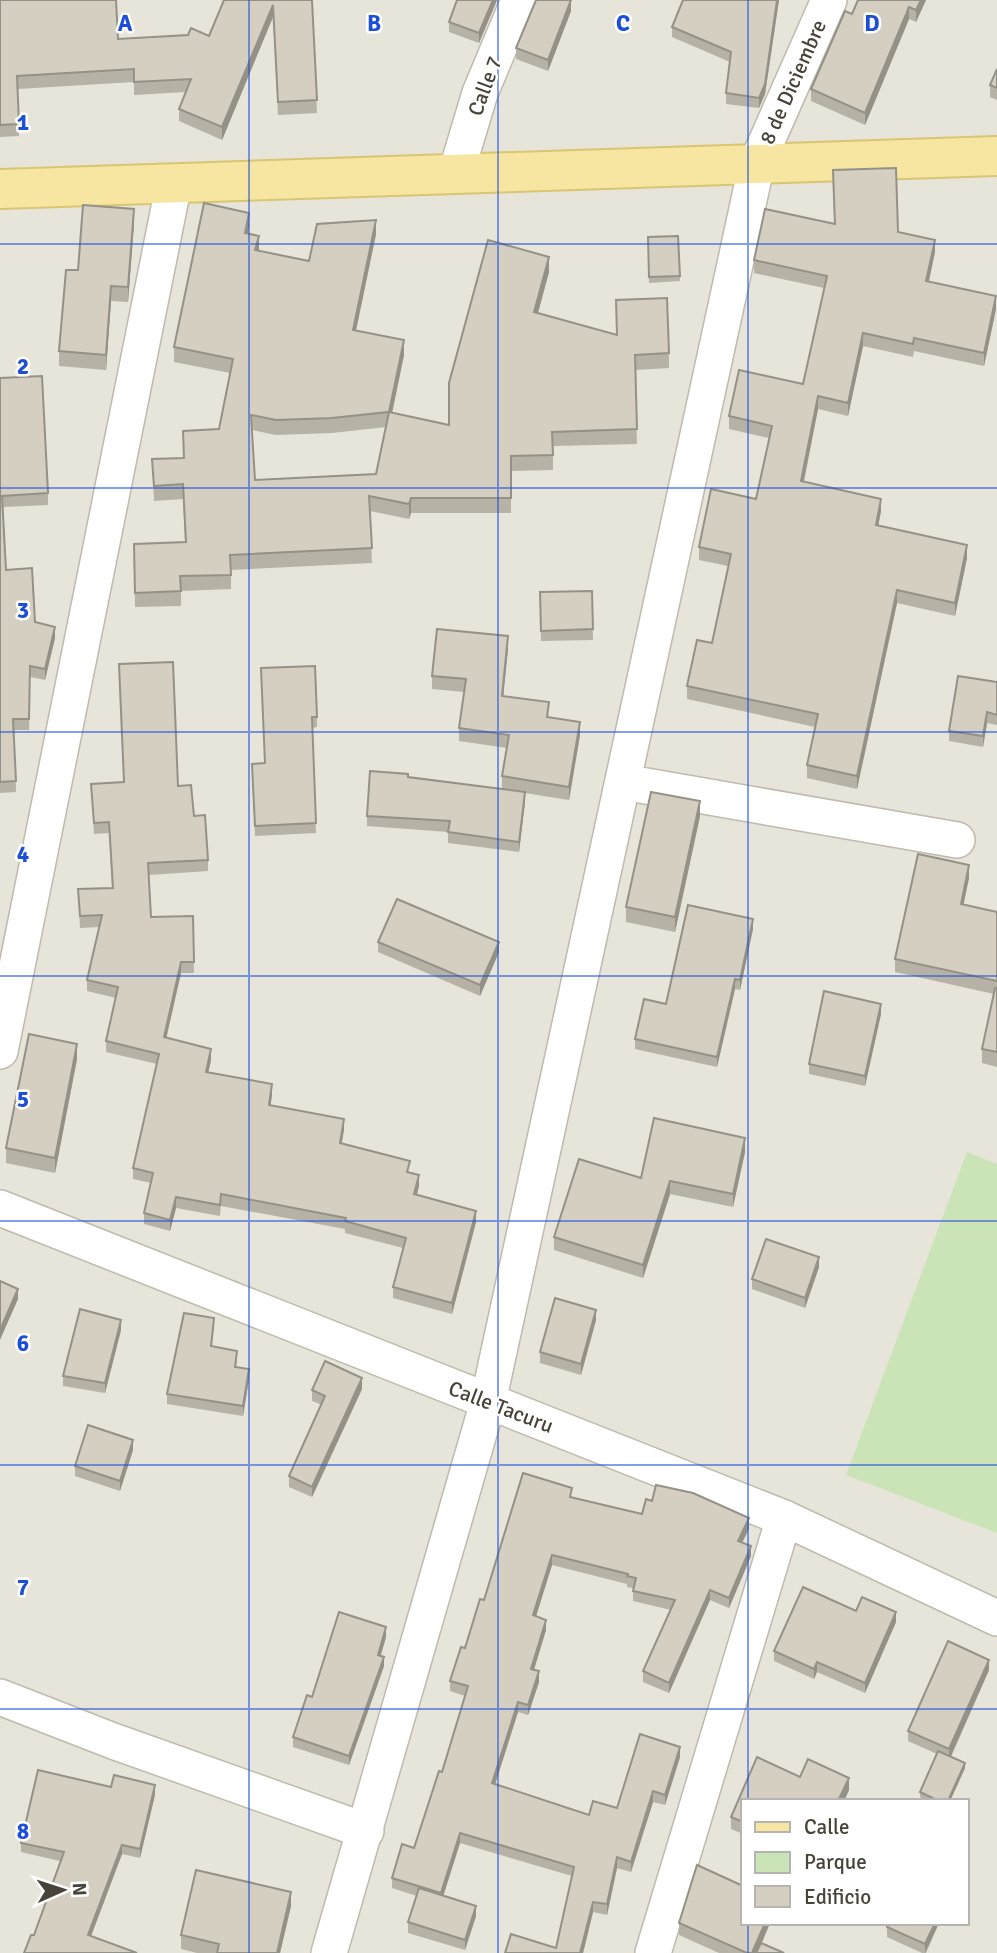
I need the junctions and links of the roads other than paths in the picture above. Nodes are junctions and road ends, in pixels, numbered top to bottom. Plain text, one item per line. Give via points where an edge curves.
1 (519, 0) edge
2 (829, 0) edge
3 (997, 156) edge
4 (757, 163) junction
5 (456, 173) junction
6 (174, 183) junction
7 (0, 189) edge
8 (623, 782) junction
9 (957, 840) dead end
10 (0, 1051) edge
11 (0, 1208) edge
12 (488, 1402) junction
13 (784, 1518) junction
14 (997, 1618) edge
15 (0, 1698) edge
16 (366, 1832) junction
17 (328, 1953) edge
18 (653, 1953) edge

1 - 5 street, Calle 7 via 480,93
2 - 4 street, 8 de Diciembre
3 - 4 main road
4 - 5 main road
4 - 8 street, 8 de Diciembre
5 - 6 main road
6 - 7 main road
6 - 10 street
8 - 9 street
8 - 12 street, 8 de Diciembre
11 - 12 street, Calle Tacuru
12 - 13 street, Calle Tacuru
12 - 16 street, 8 de Diciembre
13 - 14 street, Calle Tacuru
13 - 18 street
15 - 16 street
16 - 17 street, 8 de Diciembre

